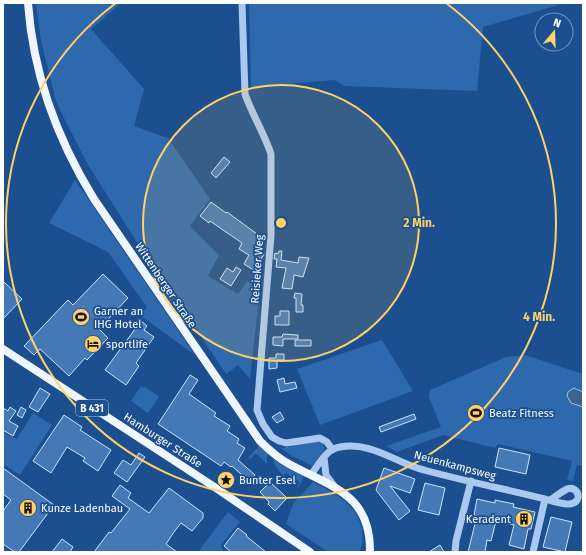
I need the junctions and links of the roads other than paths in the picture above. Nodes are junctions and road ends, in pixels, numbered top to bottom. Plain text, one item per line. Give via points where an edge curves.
1 (28, 3) edge
2 (242, 3) edge
3 (3, 349) edge
4 (332, 449) junction
5 (324, 456) junction
6 (311, 476) junction
7 (471, 481) junction
8 (336, 487) junction
9 (548, 500) junction
10 (580, 501) edge
11 (367, 551) edge
12 (310, 552) edge
13 (455, 552) edge
14 (533, 552) edge

1 - 6 main road, Wittenberger Straße via 30,27 41,79 60,135 83,180 260,441 277,456
2 - 4 street, Reisieker Weg via 246,94 271,154 271,235 257,410 272,437 279,441 286,443 320,438
3 - 12 main road, Hamburger Straße / B 431 via 226,494
4 - 5 street
4 - 7 street, Neuenkampsweg via 341,446 361,446 422,470
5 - 6 street
5 - 8 street via 326,475
6 - 8 main road, Wittenberger Straße
7 - 9 street, Neuenkampsweg
7 - 13 street
8 - 11 main road, Wittenberger Straße via 362,514 366,524
9 - 10 street, Neuenkampsweg via 569,504
9 - 10 street, Neuenkampsweg via 567,489 572,489 577,491
9 - 14 street

